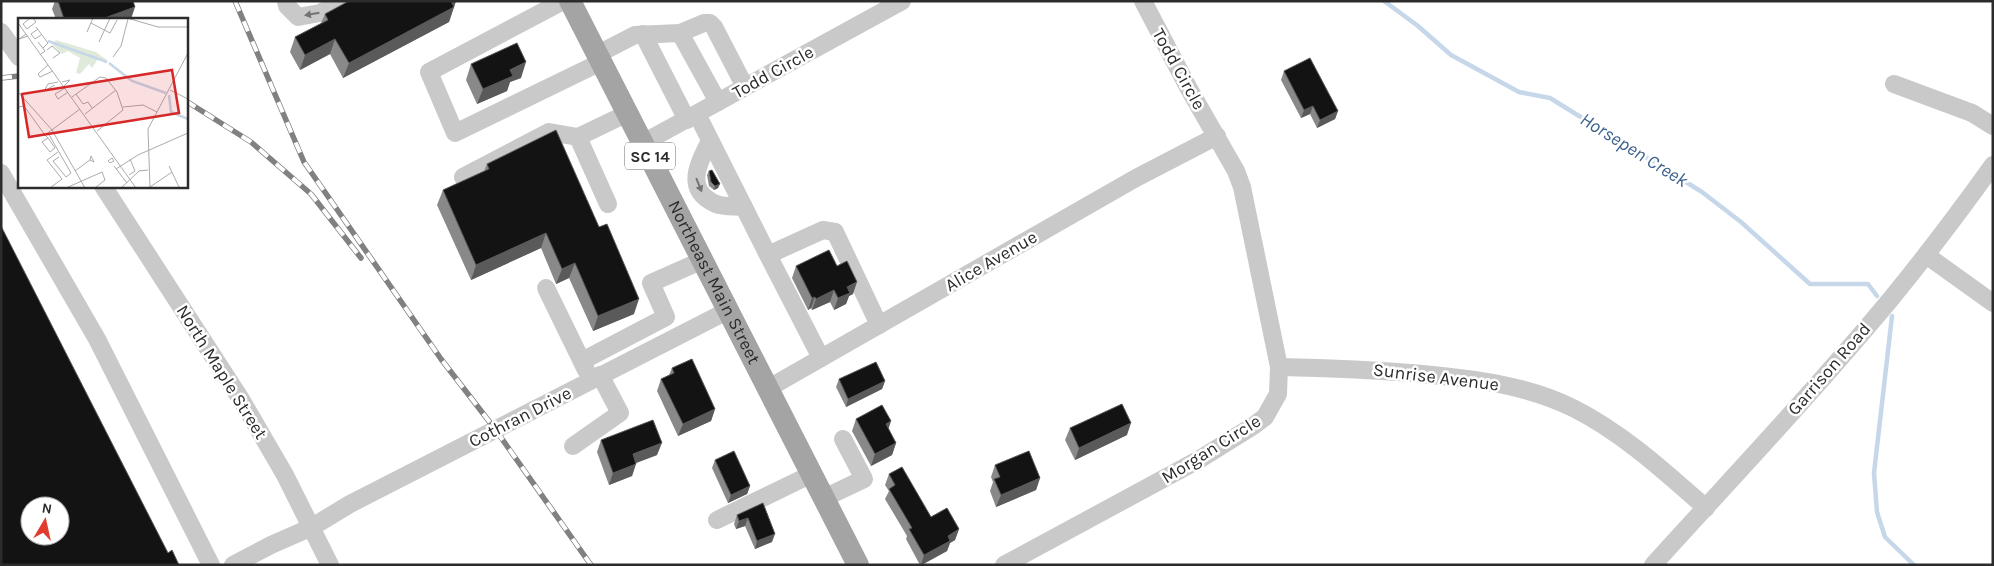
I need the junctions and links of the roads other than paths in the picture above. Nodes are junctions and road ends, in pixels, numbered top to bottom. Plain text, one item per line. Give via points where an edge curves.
1 (286, 1) edge
2 (343, 1) edge
3 (563, 1) edge
4 (570, 1) edge
5 (902, 1) edge
6 (1143, 1) edge
7 (1, 32) edge
8 (680, 33) junction
9 (643, 34) junction
10 (18, 55) edge
11 (600, 58) junction
12 (1894, 84) dead end
13 (745, 87) junction
14 (718, 102) junction
15 (628, 113) junction
16 (692, 117) junction
17 (1993, 126) edge
18 (1217, 136) junction
19 (578, 137) junction
20 (710, 141) junction
21 (643, 143) junction
22 (1993, 165) edge
23 (1, 173) edge
24 (463, 176) dead end
25 (104, 188) edge
26 (608, 204) dead end
27 (744, 208) junction
28 (1926, 254) junction
29 (768, 255) junction
30 (703, 260) junction
31 (546, 288) dead end
32 (1993, 303) edge
33 (730, 310) junction
34 (666, 317) junction
35 (880, 325) junction
36 (675, 337) junction
37 (821, 358) junction
38 (582, 361) junction
39 (1279, 367) junction
40 (595, 378) junction
41 (767, 389) junction
42 (844, 439) dead end
43 (573, 446) dead end
44 (812, 474) junction
45 (824, 498) junction
46 (1706, 508) junction
47 (716, 520) dead end
48 (312, 527) junction
49 (256, 560) edge
50 (211, 565) edge
51 (233, 565) edge
52 (330, 565) edge
53 (858, 565) edge
54 (1004, 565) edge
55 (1654, 565) edge

2 -> 1 street via 320,13 298,16
3 - 11 street via 429,72 455,134
4 - 11 main road, Northeast Main Street / SC 14
5 - 13 street, Todd Circle
6 - 18 street, Todd Circle
7 - 10 street
8 - 9 street
8 - 13 street via 704,22 710,23
8 - 14 street
9 - 11 street via 635,35
9 - 16 street
11 - 15 main road, Northeast Main Street / SC 14
12 - 17 street via 1972,113
13 - 14 street, Todd Circle
14 - 16 street, Todd Circle
15 - 19 street
15 - 21 main road, Northeast Main Street / SC 14
16 - 20 street
16 - 21 street, Todd Circle
18 - 35 street, Alice Avenue via 1136,178
18 - 39 street, Morgan Circle via 1242,187
19 - 24 street via 549,132
19 - 26 street
20 - 27 street
20 -> 27 street via 698,162 695,179 702,193 716,204
21 - 30 main road, Northeast Main Street / SC 14
22 - 28 street, Garrison Road
23 - 50 street via 97,339
25 - 48 street, North Maple Street via 242,402
27 - 29 street
28 - 32 street
28 - 46 street, Garrison Road
29 - 35 street via 823,230 835,232
29 - 37 street
30 - 33 main road, Northeast Main Street / SC 14
30 - 34 street via 651,283
31 - 38 street
33 - 36 street, Cothran Drive
33 - 41 main road, Northeast Main Street / SC 14
34 - 36 street
34 - 38 street
35 - 37 street, Alice Avenue
36 - 40 street, Cothran Drive
37 - 41 street, Alice Avenue
38 - 40 street
39 - 46 street, Sunrise Avenue via 1368,369 1475,379 1534,392 1575,409 1612,431
39 - 54 street, Morgan Circle via 1278,394 1265,417 1254,426
40 - 43 street via 620,413
40 - 48 street, Cothran Drive
41 - 44 main road, Northeast Main Street / SC 14
42 - 45 street via 864,479
44 - 45 main road, Northeast Main Street / SC 14
44 - 47 street
45 - 53 main road, Northeast Main Street / SC 14
46 - 55 street, Garrison Road
48 - 49 street, Cothran Drive
48 - 52 street, North Maple Street
49 - 51 street, Cothran Drive

